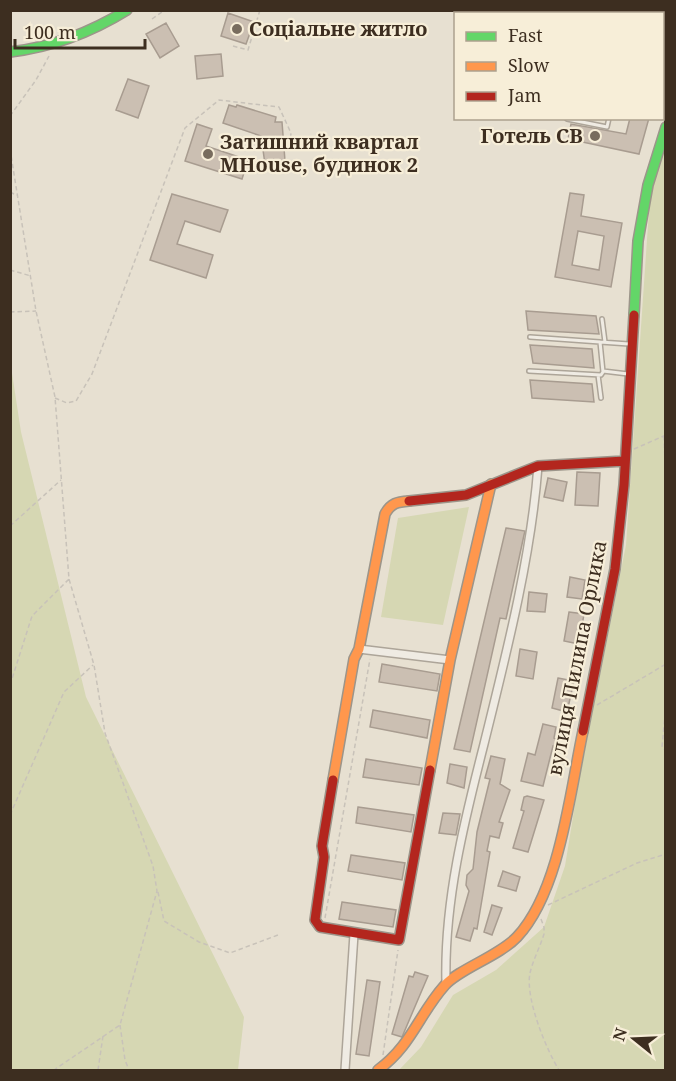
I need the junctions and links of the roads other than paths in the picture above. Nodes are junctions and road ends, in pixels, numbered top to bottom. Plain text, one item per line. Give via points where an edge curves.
1 (127, 10) edge
2 (10, 52) edge
3 (572, 120) edge
4 (609, 120) edge
5 (666, 127) edge
6 (602, 319) dead end
7 (530, 337) dead end
8 (600, 342) junction
9 (605, 342) junction
10 (631, 344) junction
11 (529, 371) dead end
12 (603, 371) junction
13 (630, 374) junction
14 (598, 375) junction
15 (601, 398) dead end
16 (625, 457) junction
17 (538, 466) junction
18 (491, 484) junction
19 (358, 649) junction
20 (450, 660) junction
21 (354, 934) junction
22 (446, 983) junction
23 (380, 1070) edge
24 (345, 1071) edge

1 - 2 street via 102,27 53,47
3 - 4 lane via 607,127
5 - 10 street, вулиця Пилипа Орлика via 648,185 638,241
6 - 9 lane
7 - 8 lane
8 - 9 lane
8 - 12 lane
9 - 10 lane
10 - 13 street, вулиця Пилипа Орлика
11 - 14 lane
12 - 13 lane
12 - 14 lane
13 - 16 street, вулиця Пилипа Орлика
14 - 15 lane
16 - 17 street
16 - 22 street, вулиця Пилипа Орлика via 615,569 557,850 544,894 536,913 516,938
17 - 18 street
17 - 22 street via 530,536 456,867 447,934
18 - 19 street via 466,495 389,506
18 - 20 street
19 - 20 street
19 - 21 street via 322,846 324,857 315,912 315,922 320,927
20 - 21 street via 399,940
21 - 24 street
22 - 23 street via 402,1050

